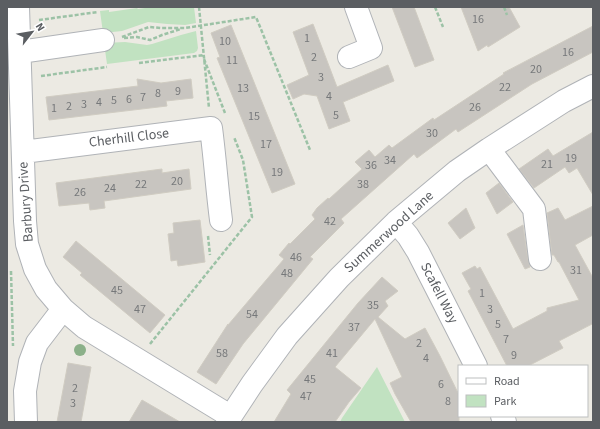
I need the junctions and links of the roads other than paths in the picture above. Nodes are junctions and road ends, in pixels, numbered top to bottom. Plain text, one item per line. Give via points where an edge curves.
1 (356, 7) edge
2 (18, 15) edge
3 (103, 40) dead end
4 (349, 57) dead end
5 (17, 68) edge
6 (593, 86) edge
7 (489, 149) junction
8 (23, 152) junction
9 (15, 177) edge
10 (221, 220) dead end
11 (396, 222) junction
12 (540, 259) dead end
13 (63, 309) junction
14 (475, 365) edge
15 (228, 419) edge
16 (26, 422) edge

1 - 4 street via 371,48
2 - 5 street, Barbury Drive
3 - 5 street
5 - 8 street, Barbury Drive
6 - 7 street, Summerwood Lane via 564,101
7 - 11 street, Summerwood Lane
7 - 12 street via 534,209
8 - 9 street, Barbury Drive
8 - 10 street, Cherhill Close via 211,128
9 - 13 street, Barbury Drive via 35,269 46,289
11 - 14 street, Scafell Way via 418,252
11 - 15 street, Summerwood Lane via 339,278 287,336
13 - 15 street, Barbury Drive via 84,327
13 - 16 street via 37,344 30,362 25,391

